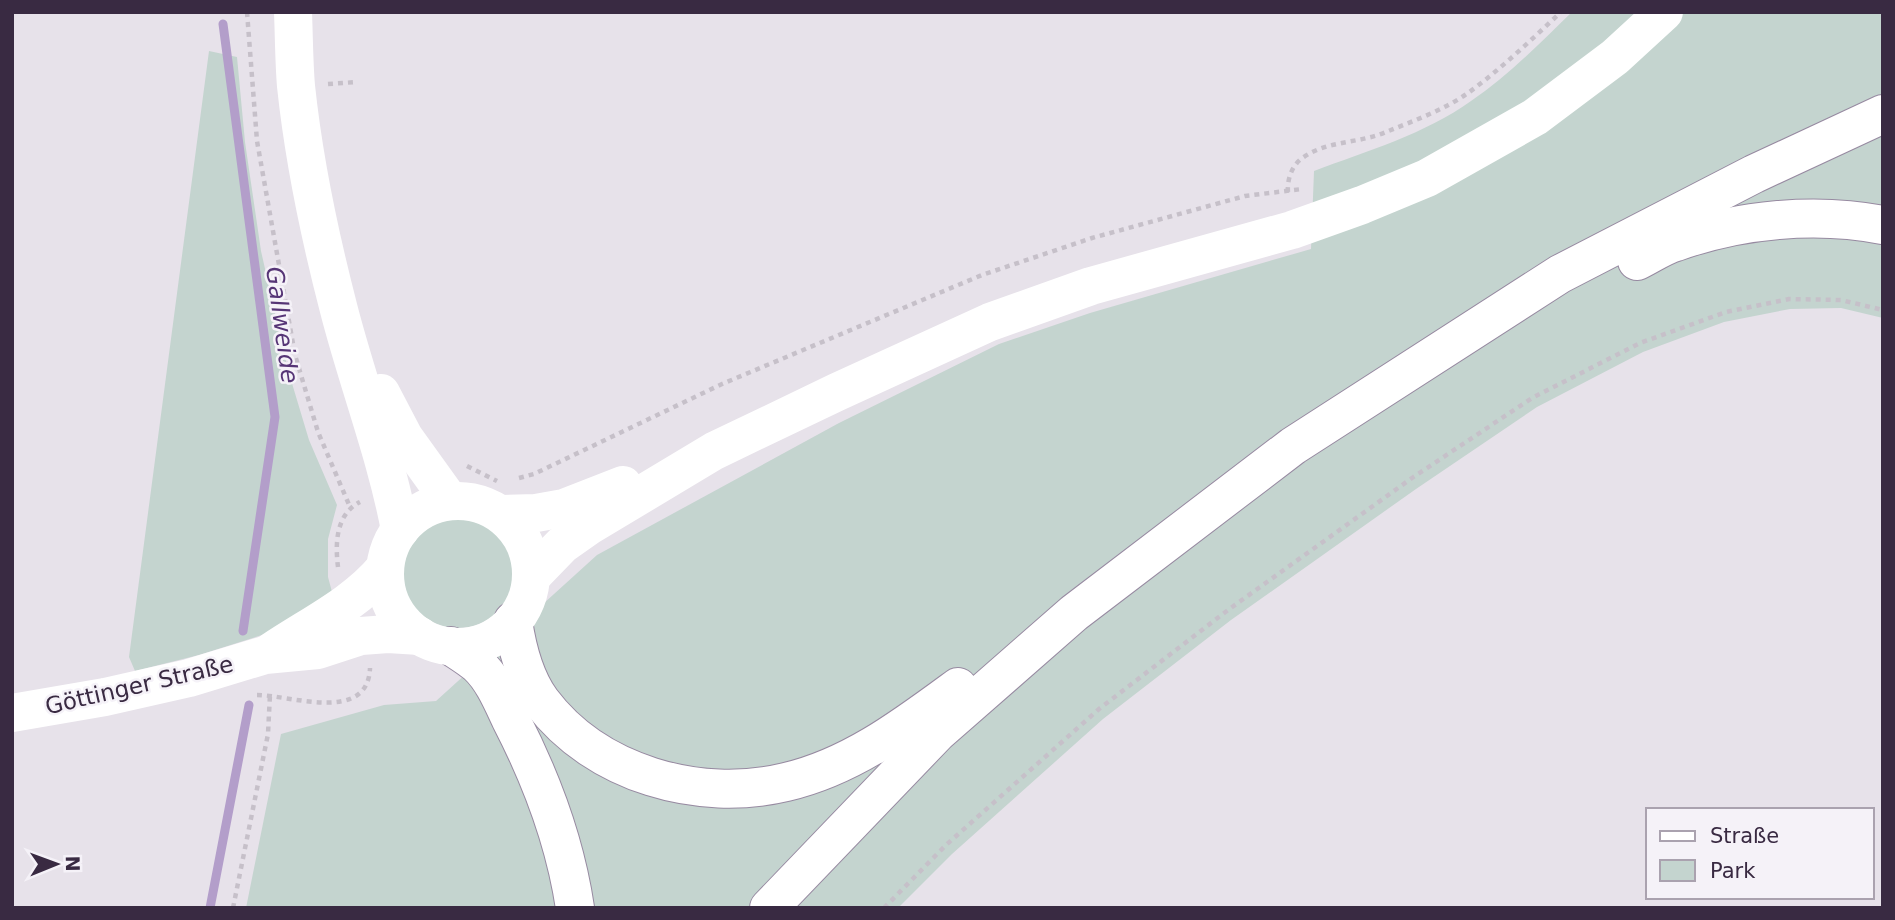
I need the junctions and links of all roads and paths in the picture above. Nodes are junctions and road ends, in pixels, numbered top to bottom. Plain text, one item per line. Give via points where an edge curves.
1 (247, 12) edge
2 (292, 12) edge
3 (1561, 12) edge
4 (1664, 12) edge
5 (1883, 114) edge
6 (1883, 225) edge
7 (1292, 230) junction
8 (339, 310) junction
9 (1883, 310) edge
10 (1474, 328) junction
11 (714, 451) junction
12 (450, 501) junction
13 (350, 507) dead end
14 (501, 514) junction
15 (400, 530) junction
16 (385, 568) junction
17 (531, 577) junction
18 (1074, 613) junction
19 (513, 621) junction
20 (436, 641) junction
21 (265, 655) junction
22 (12, 713) edge
23 (233, 908) edge
24 (575, 908) edge
25 (769, 908) edge
26 (884, 908) edge

1 - 13 path via 257,141 295,355 318,432
2 - 8 main road via 306,155
3 - 7 path via 1466,94 1371,138 1321,146 1298,161 1287,179
4 - 7 main road via 1615,57 1492,144 1427,178
5 - 10 main road via 1642,231 1560,274
6 - 10 main road via 1830,219 1733,226 1675,242 1568,296
7 - 11 main road via 1091,286 990,322
8 - 12 main road via 404,437
8 - 15 main road
9 - 26 path via 1841,300 1789,299 1726,312 1640,343 1532,398 1238,602 1099,709 946,845
10 - 18 main road via 1293,446
11 - 14 main road via 564,508
11 - 17 main road via 589,526 562,545
12 - 14 main road via 468,501
12 - 15 main road via 431,506
14 - 17 main road via 524,542
15 - 16 main road
16 - 20 main road via 387,588 405,624
16 - 21 main road, Göttinger Straße via 348,604
17 - 19 main road
18 - 19 main road via 1019,643 879,743 797,779 742,789 697,788 648,777 607,758 568,729 541,701 516,644
18 - 25 main road via 937,733
19 - 20 main road via 500,633 468,646
20 - 21 main road, Göttinger Straße via 388,634 361,636 318,650
20 - 24 main road via 478,666 498,693 554,816
21 - 22 main road, Göttinger Straße via 177,681
21 - 23 path via 268,734

